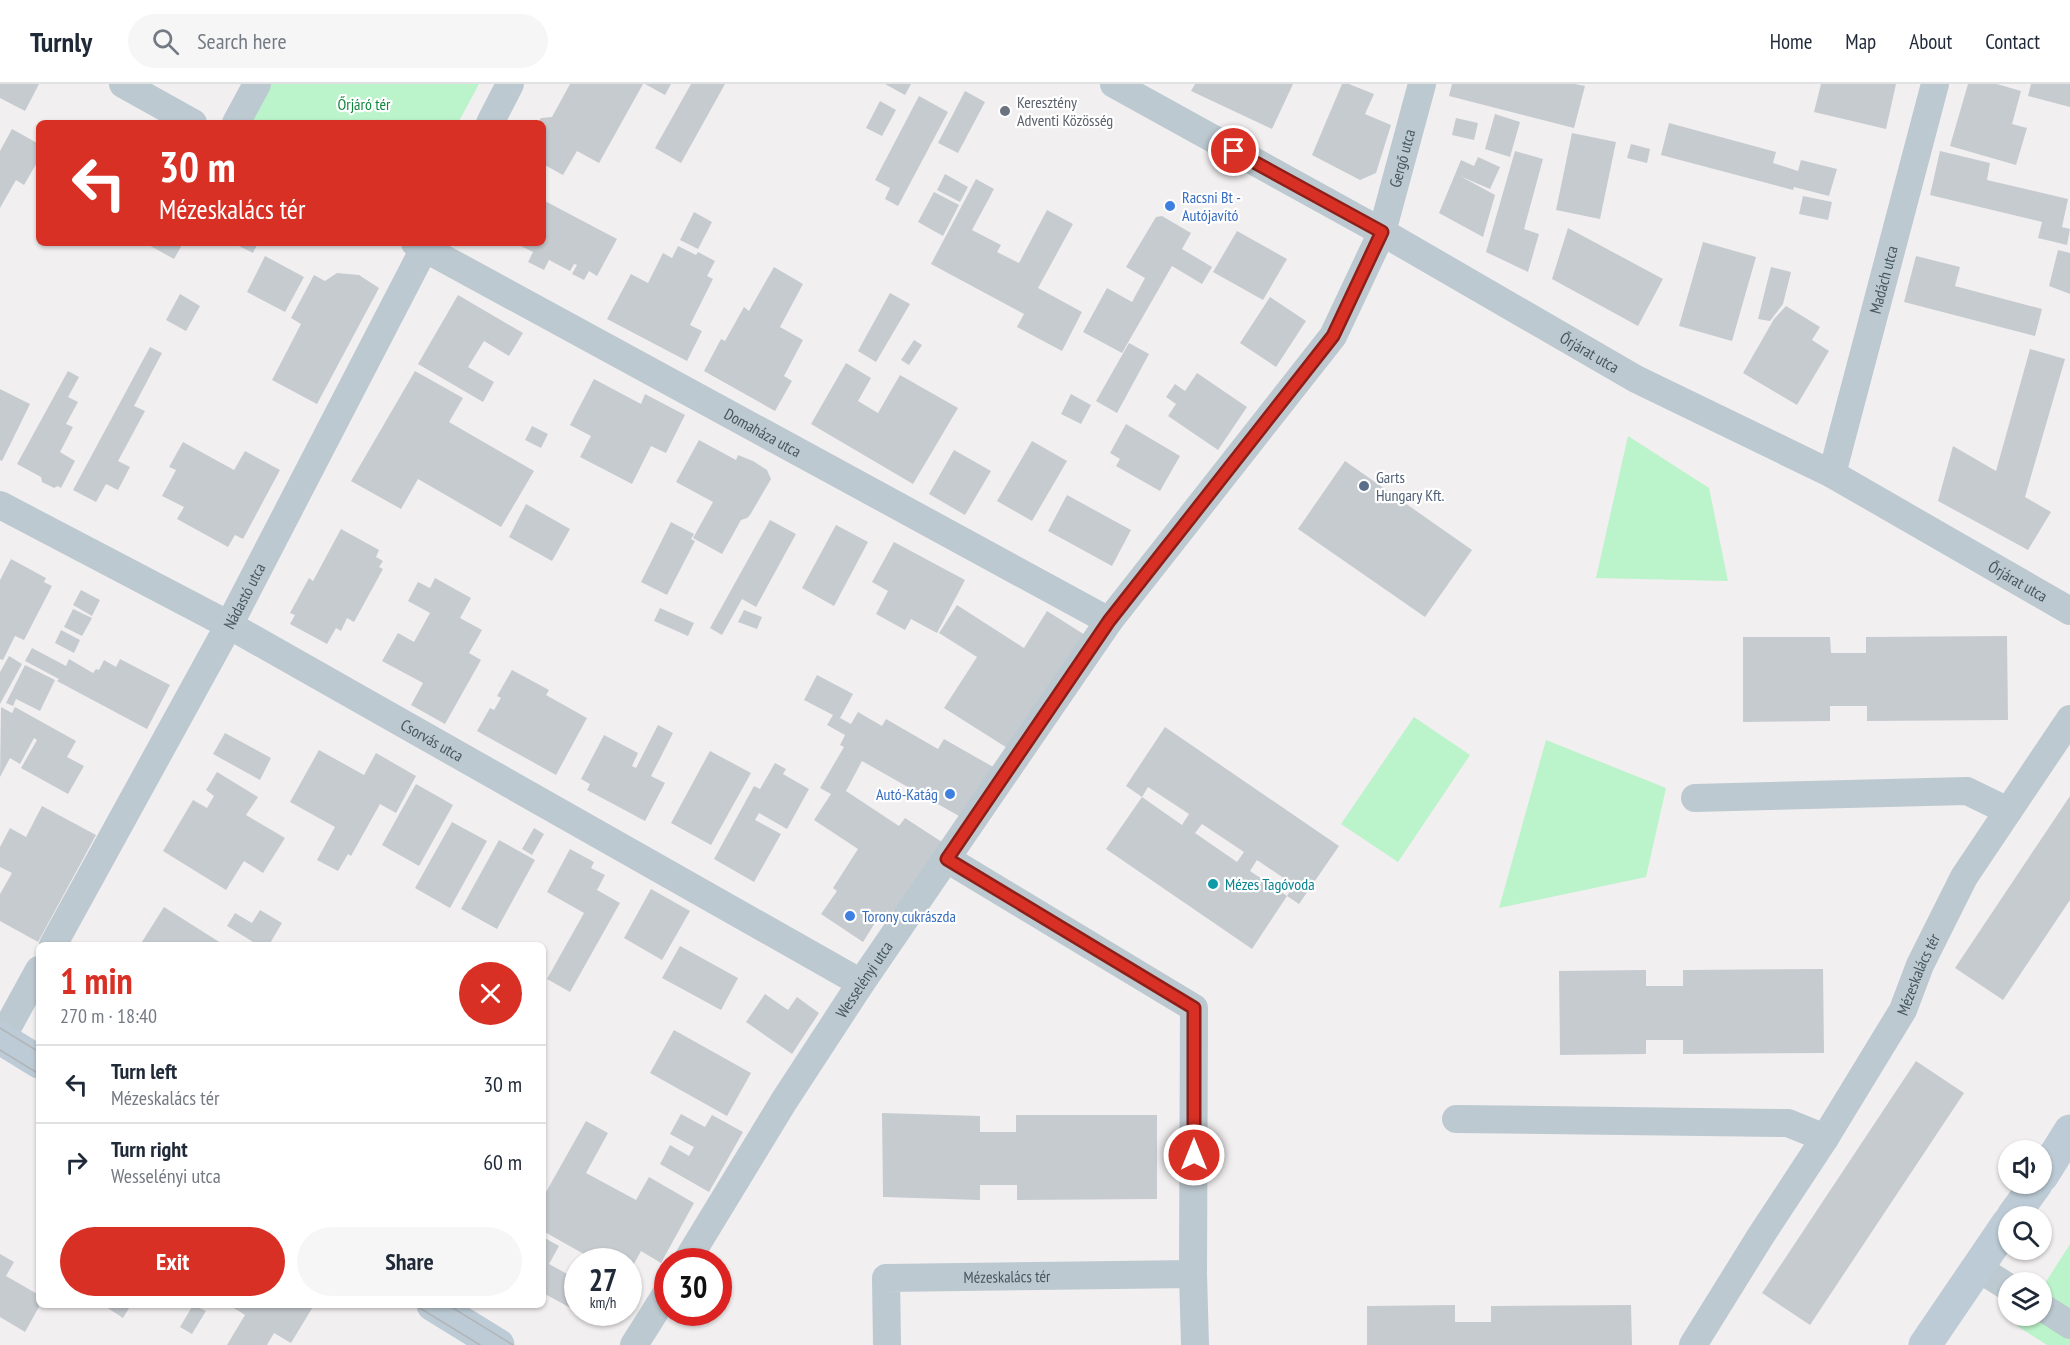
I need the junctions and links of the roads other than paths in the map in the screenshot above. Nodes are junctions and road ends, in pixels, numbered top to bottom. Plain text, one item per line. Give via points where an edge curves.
1 (123, 84) edge
2 (257, 84) edge
3 (510, 84) edge
4 (1114, 84) edge
5 (1422, 84) edge
6 (1935, 84) edge
7 (188, 120) edge
8 (238, 120) edge
9 (492, 120) edge
10 (1382, 232) junction
11 (421, 246) edge
12 (424, 246) edge
13 (1832, 474) junction
14 (0, 505) edge
15 (2070, 611) edge
16 (1109, 621) junction
17 (229, 625) junction
18 (2070, 719) edge
19 (1695, 798) dead end
20 (2008, 811) junction
21 (947, 859) junction
22 (55, 942) edge
23 (36, 975) edge
24 (861, 983) junction
25 (0, 1039) edge
26 (36, 1060) edge
27 (1455, 1119) dead end
28 (1825, 1138) junction
29 (2055, 1163) edge
30 (2021, 1206) edge
31 (1998, 1238) edge
32 (695, 1248) edge
33 (1978, 1268) junction
34 (1193, 1274) junction
35 (1998, 1281) edge
36 (438, 1308) edge
37 (654, 1313) edge
38 (2052, 1313) edge
39 (2070, 1325) edge
40 (498, 1345) edge
41 (634, 1345) edge
42 (887, 1345) edge
43 (1195, 1345) edge
44 (1693, 1345) edge
45 (1925, 1345) edge

1 - 7 street
2 - 8 street
3 - 9 street
4 - 10 street, Őrjárat utca
5 - 10 street, Gergő utca
6 - 13 street, Madách utca
10 - 13 street, Őrjárat utca via 1636,379
10 - 16 street, Wesselényi utca via 1333,336
11 - 17 street, Nádastó utca
12 - 16 street, Domaháza utca
13 - 15 street, Őrjárat utca
14 - 17 street, Csorvás utca
16 - 21 street, Wesselényi utca
17 - 22 street, Nádastó utca
17 - 24 street, Csorvás utca
18 - 20 street, Mézeskalács tér
19 - 20 street via 1966,791
20 - 28 street, Mézeskalács tér via 1964,877 1920,965 1903,1010
21 - 24 street, Wesselényi utca
21 - 34 street via 1194,1008
23 - 25 street
24 - 32 street, Wesselényi utca
25 - 26 street
27 - 28 street via 1788,1123
28 - 44 street, Mézeskalács tér
29 - 30 street
31 - 33 street
33 - 35 street
33 - 45 street
34 - 42 street, Mézeskalács tér via 886,1278
34 - 43 street
36 - 40 street
37 - 41 street
38 - 39 street

